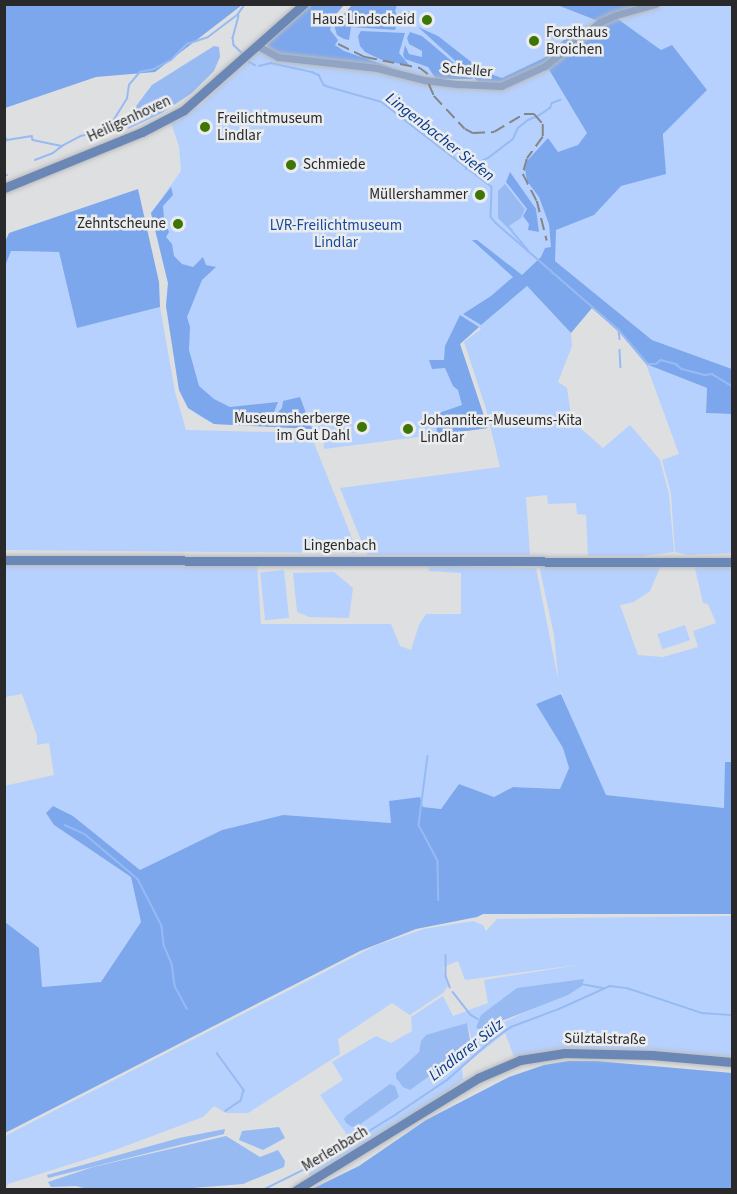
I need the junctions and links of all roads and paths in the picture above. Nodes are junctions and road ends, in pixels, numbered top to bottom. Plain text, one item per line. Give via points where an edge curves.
1 (304, 4) edge
2 (655, 4) edge
3 (258, 46) junction
4 (4, 188) edge
5 (4, 560) edge
6 (732, 562) edge
7 (732, 1062) edge
8 (390, 1133) joint
9 (296, 1190) edge

1 - 3 main road, Heiligenhoven
2 - 3 street, Scheller via 600,22 545,66 501,86 424,80 376,68 278,57
3 - 4 main road, Heiligenhoven via 206,93 163,122
5 - 6 main road, Lingenbach
7 - 8 main road, Sülztalstraße via 564,1053 520,1060 478,1078
8 - 9 main road, Merlenbach

